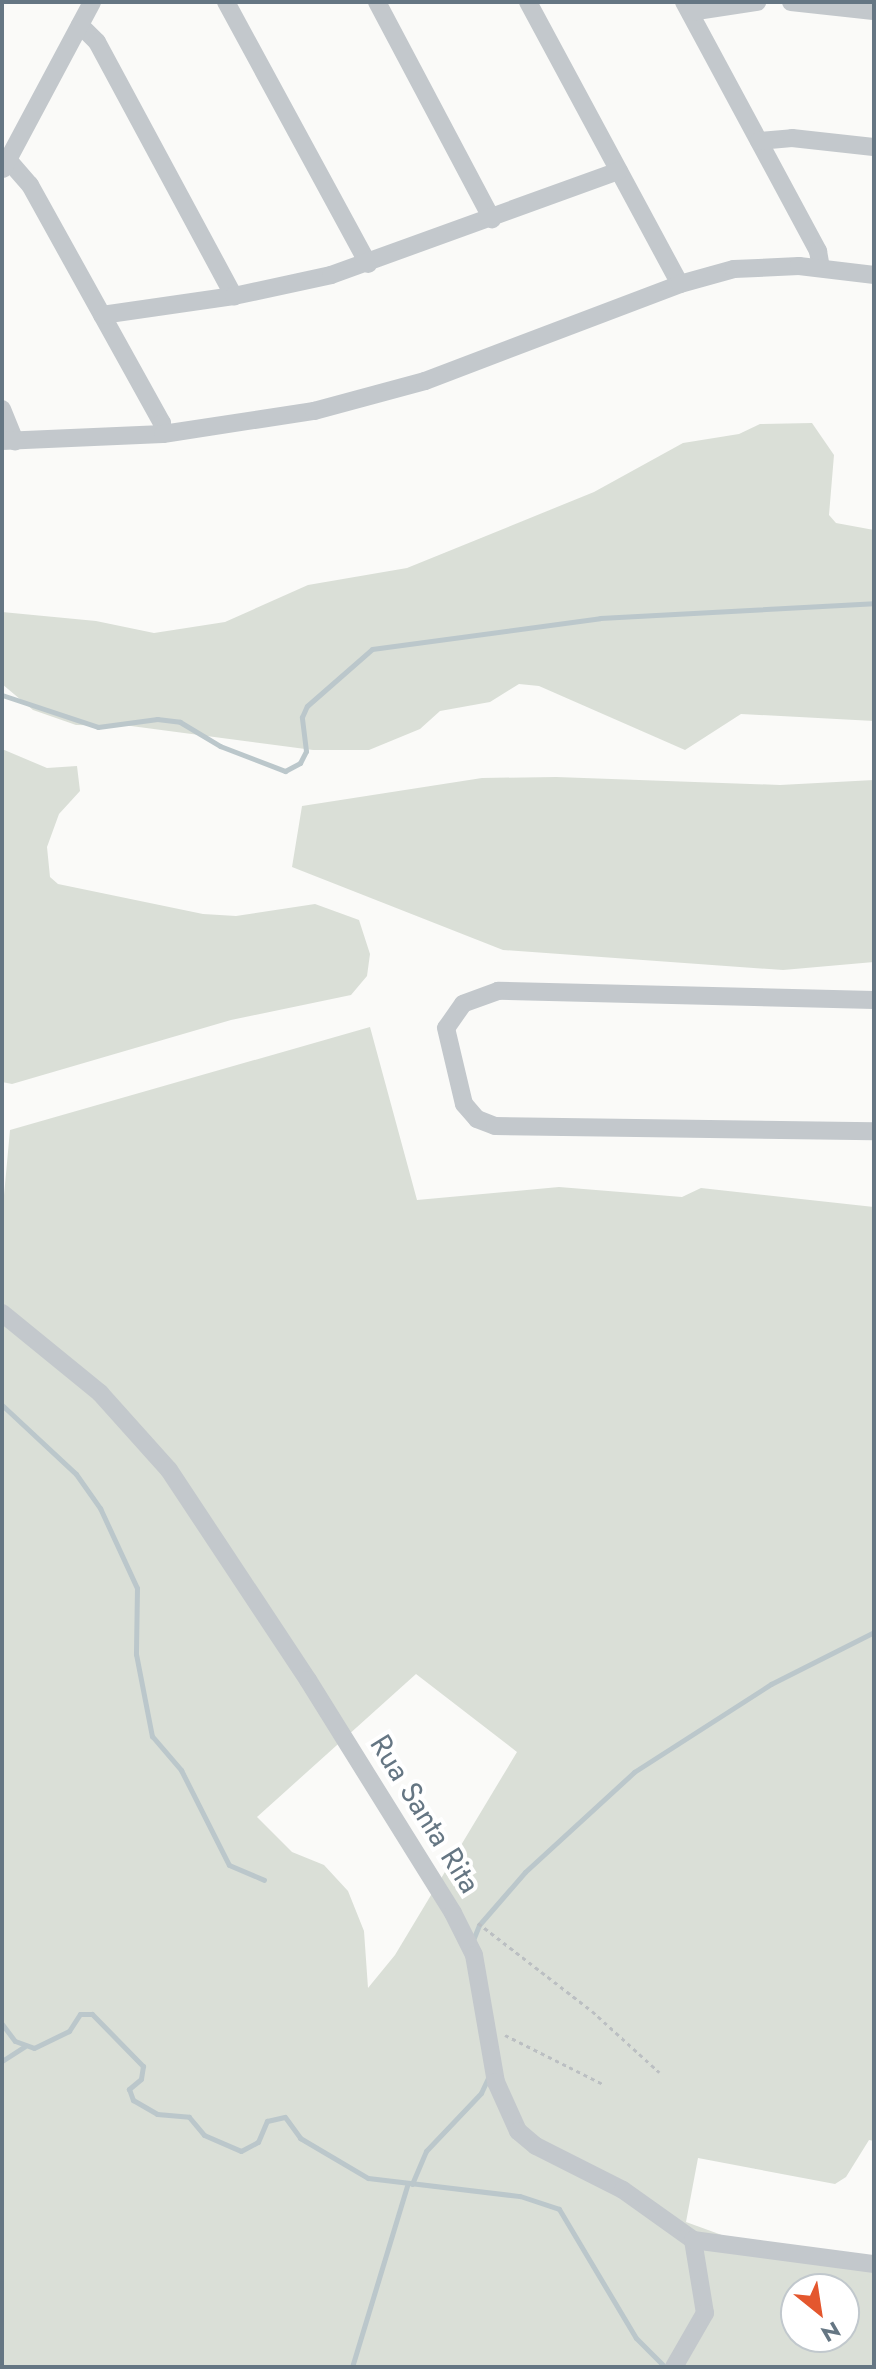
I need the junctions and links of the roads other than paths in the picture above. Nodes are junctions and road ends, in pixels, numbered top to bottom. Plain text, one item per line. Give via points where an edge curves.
1 (92, 2) edge
2 (226, 2) edge
3 (377, 2) edge
4 (528, 2) edge
5 (757, 2) edge
6 (791, 2) edge
7 (687, 7) edge
8 (874, 11) edge
9 (80, 25) junction
10 (759, 141) junction
11 (874, 147) edge
12 (5, 166) edge
13 (619, 171) junction
14 (492, 219) junction
15 (368, 264) junction
16 (821, 268) junction
17 (874, 275) edge
18 (680, 284) junction
19 (234, 296) junction
20 (102, 315) junction
21 (2, 409) edge
22 (163, 434) junction
23 (8, 441) edge
24 (874, 1000) edge
25 (874, 1131) edge
26 (2, 1313) edge
27 (693, 2240) junction
28 (874, 2264) edge
29 (678, 2361) edge

1 - 9 street
2 - 15 street
3 - 14 street
4 - 13 street
5 - 7 street
6 - 8 street
7 - 10 street
9 - 12 street
9 - 19 street via 97,42
10 - 11 street via 792,138
10 - 16 street via 818,251
12 - 20 street via 30,185
13 - 14 street
13 - 18 street
14 - 15 street
15 - 19 street
16 - 17 street
16 - 18 street via 756,266
18 - 22 street via 425,381 314,411
19 - 20 street
20 - 22 street via 162,423
21 - 23 street
22 - 23 street
24 - 25 street via 498,991 463,1004 446,1028 464,1104 477,1119 495,1126
26 - 27 street, Rua Santa Rita via 100,1393 169,1470 453,1913 474,1955 503,2108 518,2131 536,2146 623,2190
27 - 28 street
27 - 29 street via 705,2313

